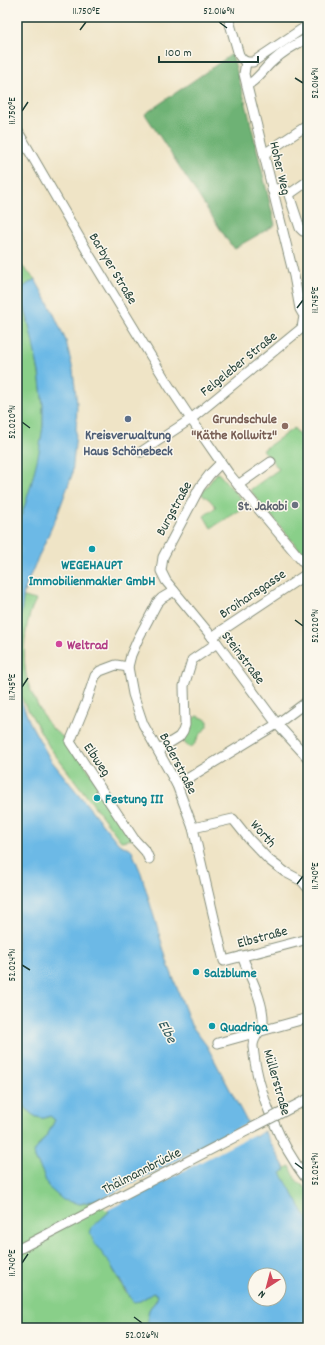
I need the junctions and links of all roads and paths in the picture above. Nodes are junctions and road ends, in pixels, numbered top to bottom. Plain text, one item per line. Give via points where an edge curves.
1 (228, 17) edge
2 (308, 25) edge
3 (308, 38) edge
4 (246, 62) junction
5 (247, 85) junction
6 (308, 125) edge
7 (17, 130) edge
8 (264, 154) junction
9 (308, 181) edge
10 (272, 190) junction
11 (288, 192) junction
12 (308, 230) edge
13 (306, 314) edge
14 (305, 330) edge
15 (191, 419) junction
16 (142, 452) dead end
17 (271, 462) dead end
18 (221, 463) junction
19 (238, 485) junction
20 (308, 568) edge
21 (161, 571) joint
22 (308, 572) edge
23 (174, 591) junction
24 (215, 640) junction
25 (128, 667) junction
26 (308, 702) edge
27 (277, 724) junction
28 (158, 750) junction
29 (308, 758) edge
30 (177, 785) junction
31 (193, 828) junction
32 (149, 859) dead end
33 (308, 888) edge
34 (308, 939) edge
35 (242, 956) junction
36 (224, 961) joint
37 (308, 1018) edge
38 (258, 1032) junction
39 (218, 1043) dead end
40 (308, 1099) edge
41 (308, 1180) edge
42 (17, 1250) edge

1 - 4 street, Hoher Weg via 240,55
2 - 4 street via 253,62
3 - 5 street via 279,56
4 - 5 street, Hoher Weg via 244,74
5 - 8 street, Hoher Weg
6 - 8 street
7 - 15 street, Barbyer Straße
8 - 10 street, Hoher Weg
9 - 11 street
10 - 11 street via 280,188
10 - 13 street, Hoher Weg via 300,309
11 - 12 street via 300,228 303,231
13 - 14 street, Hoher Weg
14 - 15 street, Felgeleber Straße
15 - 16 street, Felgeleber Straße
15 - 18 street, Barbyer Straße
17 - 19 street
18 - 19 street, Barbyer Straße
18 - 21 street, Burgstraße via 192,500 162,557
19 - 20 street, Barbyer Straße
21 - 23 street, Steinstraße
22 - 24 street, Broihansgasse
23 - 24 street, Steinstraße
23 - 25 street, Baderstraße via 157,603 138,639
24 - 27 street, Steinstraße
24 - 28 street, Broihansgasse via 192,660 184,686 183,731 179,738
25 - 28 street, Baderstraße via 133,694 143,724
25 - 32 street, Elbweg via 116,665 100,671 95,676 70,742
26 - 27 street
27 - 29 street, Steinstraße
27 - 30 street
28 - 30 street, Baderstraße
30 - 31 street, Baderstraße
31 - 33 street, Worth via 233,819 269,860 302,881
31 - 36 street, Baderstraße
34 - 35 street, Elbstraße
35 - 36 street, Elbstraße
35 - 38 street, Müllerstraße via 260,1002 263,1023
37 - 38 street
38 - 39 street
38 - 41 street, Müllerstraße via 253,1044 254,1058 270,1114 295,1164
40 - 42 street, Thälmannbrücke, bridge

